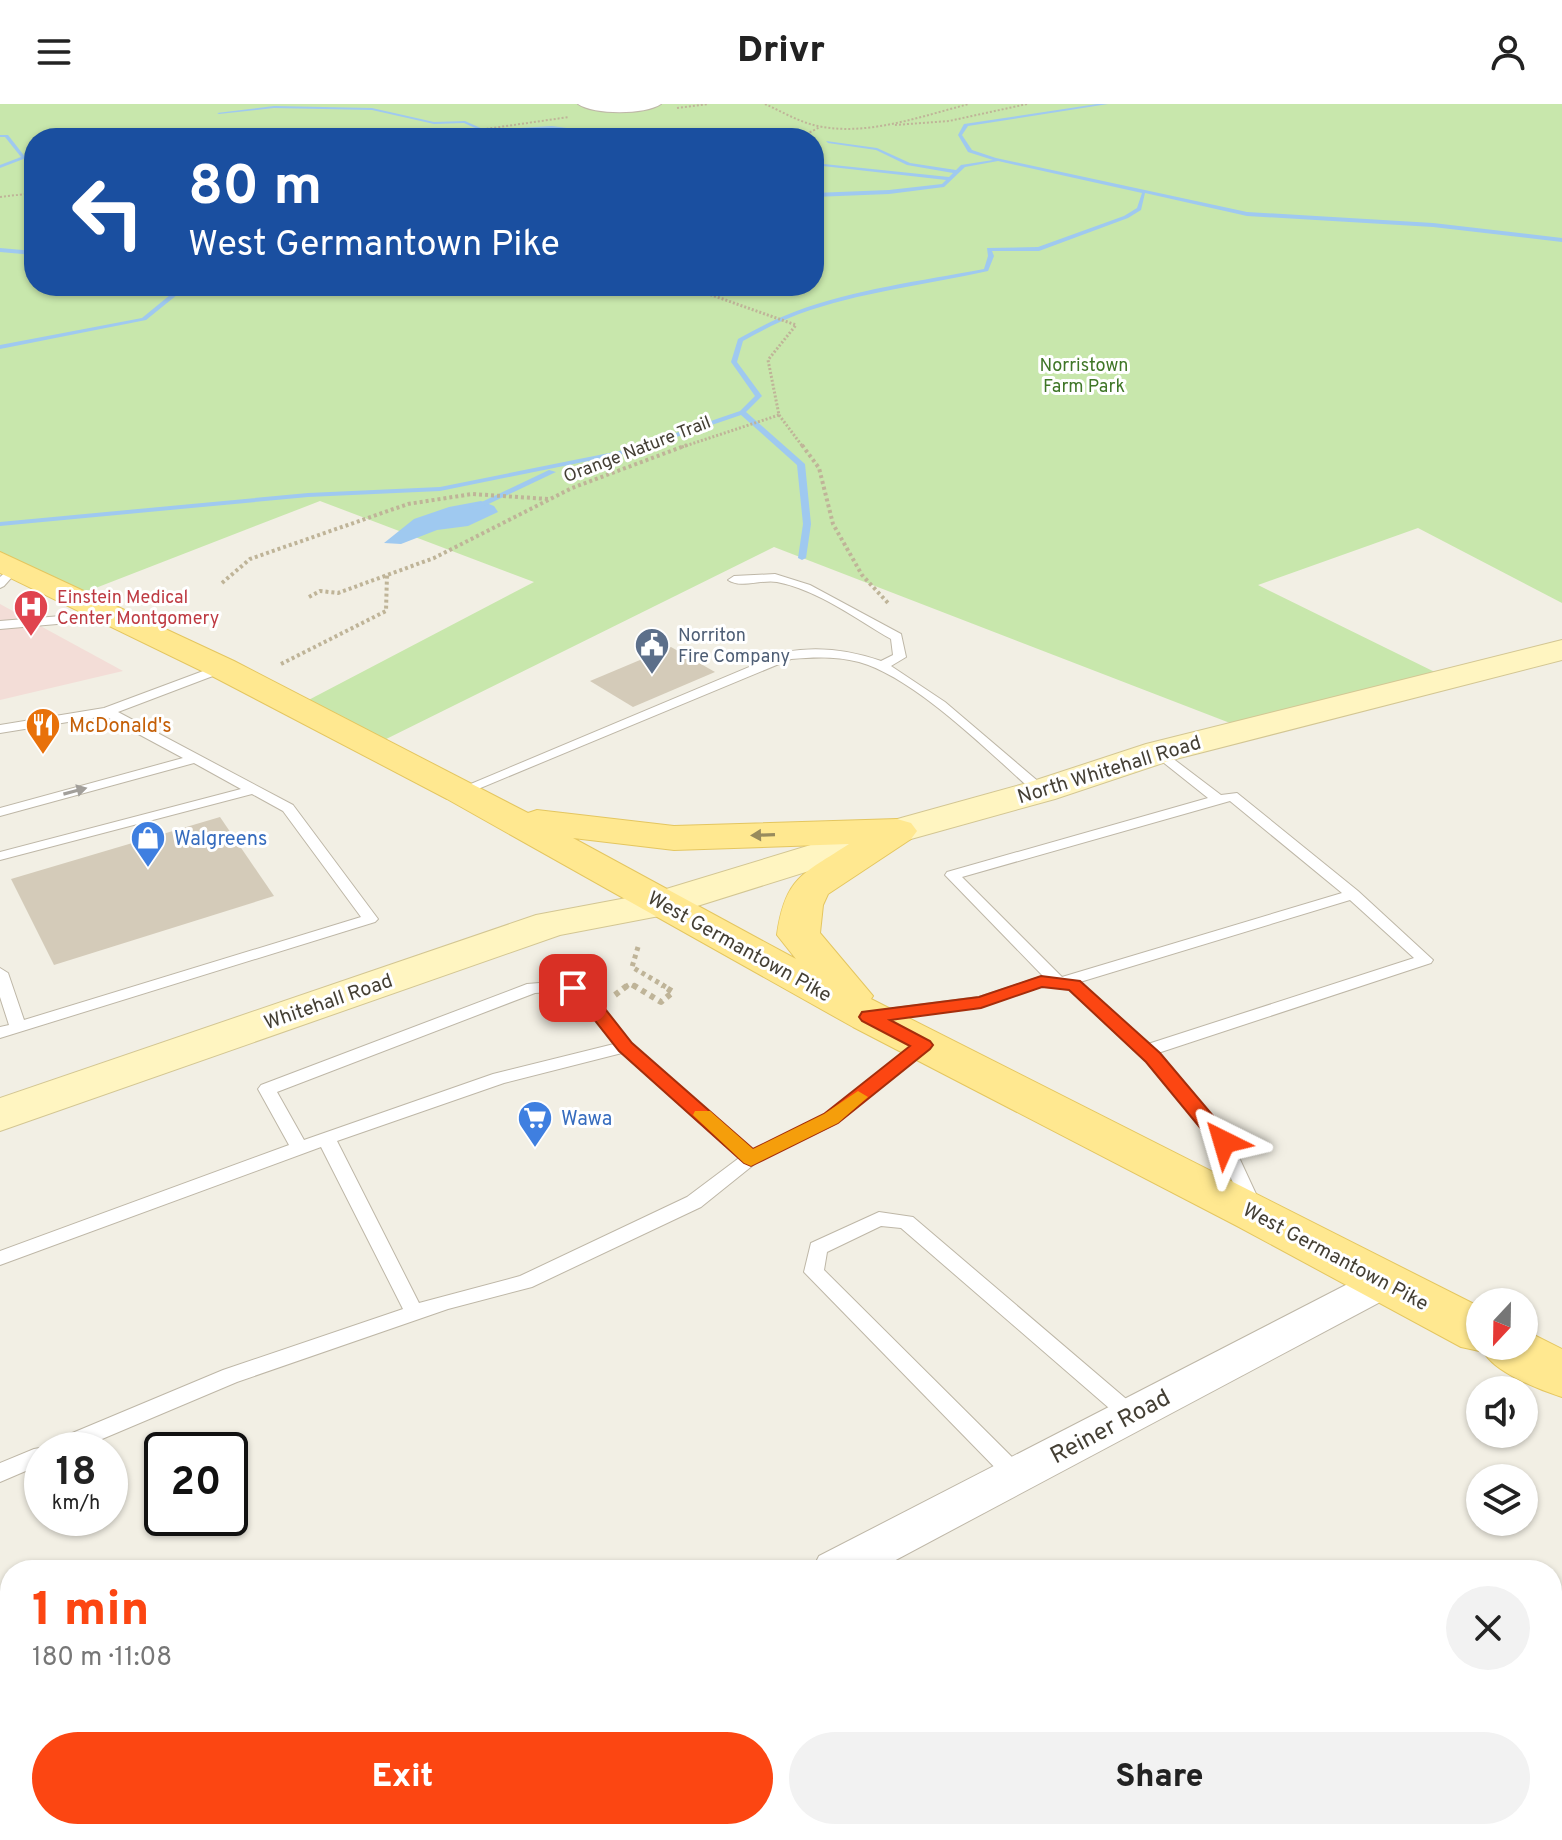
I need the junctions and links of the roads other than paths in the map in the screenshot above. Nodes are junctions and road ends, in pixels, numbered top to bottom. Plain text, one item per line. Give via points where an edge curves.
1 (584, 104) edge
2 (655, 104) edge
3 (5, 571) edge
4 (734, 580) dead end
5 (116, 615) junction
6 (0, 625) edge
7 (1562, 650) edge
8 (883, 665) junction
9 (235, 674) junction
10 (107, 712) junction
11 (0, 729) edge
12 (1159, 752) junction
13 (194, 759) junction
14 (252, 790) junction
15 (461, 791) junction
16 (1041, 791) junction
17 (1219, 800) junction
18 (0, 812) edge
19 (517, 820) junction
20 (897, 831) junction
21 (0, 856) edge
22 (1353, 894) junction
23 (660, 904) junction
24 (0, 973) edge
25 (1059, 983) junction
26 (869, 1017) junction
27 (18, 1027) junction
28 (0, 1033) edge
29 (924, 1045) junction
30 (625, 1047) junction
31 (1145, 1051) junction
32 (0, 1115) edge
33 (326, 1138) junction
34 (300, 1148) junction
35 (751, 1158) junction
36 (1255, 1213) junction
37 (0, 1258) edge
38 (1385, 1282) junction
39 (414, 1312) junction
40 (1466, 1325) edge
41 (1534, 1360) edge
42 (1562, 1375) edge
43 (1131, 1415) junction
44 (97, 1432) edge
45 (24, 1463) edge
46 (0, 1473) edge
47 (1016, 1475) junction
48 (854, 1560) edge

1 - 2 street via 618,109
3 - 5 main road, West Germantown Pike
4 - 8 lane via 775,578 806,587 897,637 900,657
5 - 6 lane
5 - 9 main road, West Germantown Pike
7 - 12 main road, North Whitehall Road
8 - 15 lane via 830,653 789,655
8 - 16 lane via 912,681
9 - 10 lane
9 - 15 main road, West Germantown Pike
10 - 11 lane
10 - 13 lane
12 - 16 main road, North Whitehall Road
12 - 17 lane
13 - 14 lane
18 -> 13 lane
14 - 21 lane
14 - 27 lane via 288,808 370,919
15 - 19 main road, West Germantown Pike
16 - 20 main road, North Whitehall Road
17 - 22 lane via 1232,796
17 - 25 lane via 952,875
20 -> 19 main road via 652,838
19 - 23 main road, West Germantown Pike
20 - 23 main road, North Whitehall Road
20 - 26 main road via 811,887 802,905 798,935
22 - 25 lane
22 - 31 lane via 1425,960
23 - 26 main road, West Germantown Pike
23 - 32 main road, Whitehall Road via 551,924
24 - 27 lane
25 - 26 lane via 1041,981 981,1002
25 - 31 lane via 1074,985
26 - 29 main road, West Germantown Pike
27 - 28 lane
29 - 35 lane via 831,1119
29 - 36 main road, West Germantown Pike
30 - 33 lane via 499,1078
30 - 34 lane via 585,995 557,985 533,988 267,1089
30 - 35 lane
31 - 36 lane via 1224,1142
33 - 34 lane
33 - 39 lane
34 - 37 lane
35 - 39 lane via 694,1202 525,1282
36 - 38 main road, West Germantown Pike
38 - 40 main road, West Germantown Pike
38 - 43 street, Reiner Road
39 - 44 lane via 230,1376
41 - 42 main road
43 - 47 street, Reiner Road
43 - 47 lane via 906,1222 879,1219 818,1248 814,1272
45 - 46 lane
47 - 48 street, Reiner Road

